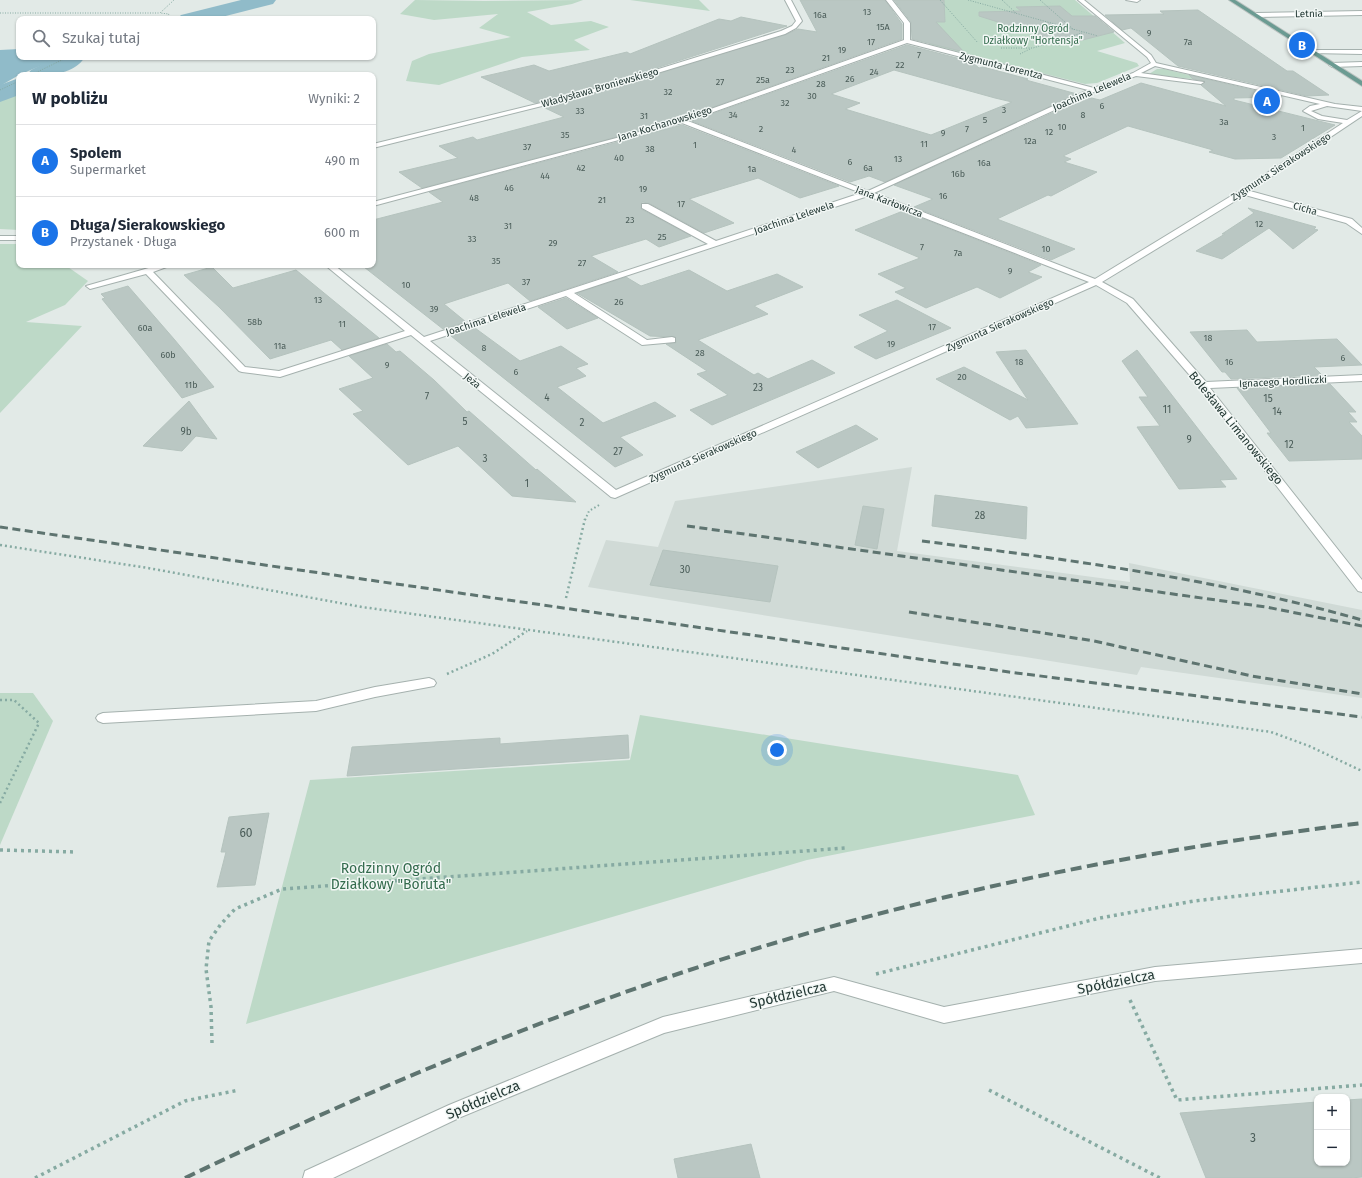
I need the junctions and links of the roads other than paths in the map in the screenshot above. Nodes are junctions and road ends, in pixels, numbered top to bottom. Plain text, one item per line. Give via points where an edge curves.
1 (788, 0) edge
2 (889, 0) edge
3 (1081, 0) edge
4 (1129, 0) edge
5 (1137, 0) edge
6 (1232, 0) edge
7 (1362, 13) edge
8 (1256, 15) junction
9 (907, 42) junction
10 (1313, 52) junction
11 (1362, 52) edge
12 (1154, 64) junction
13 (1362, 64) edge
14 (1332, 65) junction
15 (1135, 74) junction
16 (1362, 84) edge
17 (1094, 90) junction
18 (1262, 90) junction
19 (1335, 106) junction
20 (1362, 109) edge
21 (1362, 113) edge
22 (682, 121) junction
23 (1349, 122) junction
24 (376, 145) edge
25 (1244, 192) junction
26 (866, 194) junction
27 (376, 203) edge
28 (645, 206) dead end
29 (1362, 232) edge
30 (0, 238) edge
31 (16, 238) edge
32 (715, 244) junction
33 (156, 268) edge
34 (333, 268) edge
35 (148, 270) junction
36 (1096, 282) junction
37 (90, 286) dead end
38 (569, 294) junction
39 (411, 332) junction
40 (672, 340) dead end
41 (422, 341) junction
42 (1362, 378) edge
43 (1203, 385) junction
44 (615, 495) joint
45 (1362, 588) edge
46 (429, 683) road end
47 (103, 718) dead end
48 (1362, 956) edge
49 (312, 1178) edge

1 - 24 street, Władysława Broniewskiego via 798,24 772,36 580,95
2 - 9 street via 907,24
3 - 12 street via 1149,56
4 - 5 street
6 - 8 main road
7 - 8 street, Letnia
8 - 10 main road
9 - 17 street, Zygmunta Lorentza
9 - 22 street, Jana Kochanowskiego
10 - 11 street
10 - 14 main road
12 - 15 street, Joachima Lelewela
12 - 18 street
13 - 14 street
14 - 16 main road
15 - 17 street, Joachima Lelewela
15 - 18 street
17 - 26 street, Joachima Lelewela
18 - 19 street
19 - 20 street
19 - 23 street via 1312,107 1306,111 1320,118
21 - 23 street, Zygmunta Sierakowskiego
22 - 26 street, Jana Karłowicza
22 - 27 street, Jana Kochanowskiego
23 - 25 street, Zygmunta Sierakowskiego
25 - 29 street, Cicha via 1348,221
25 - 36 street, Zygmunta Sierakowskiego
26 - 32 street, Joachima Lelewela
26 - 36 street, Jana Karłowicza
28 - 32 street
30 - 31 street
32 - 38 street, Joachima Lelewela
33 - 35 street
34 - 39 street, Jeża
35 - 37 street
35 - 39 street via 242,369 280,374
36 - 43 street, Bolesława Limanowskiego via 1130,301
36 - 44 street, Zygmunta Sierakowskiego
38 - 40 street via 645,343
38 - 41 street, Joachima Lelewela
39 - 41 street, Jeża
41 - 44 street, Jeża
42 - 43 street, Ignacego Hordliczki
43 - 45 street, Bolesława Limanowskiego
46 - 47 street via 316,706
48 - 49 street, Spółdzielcza via 1155,974 944,1015 834,984 671,1023 455,1111

